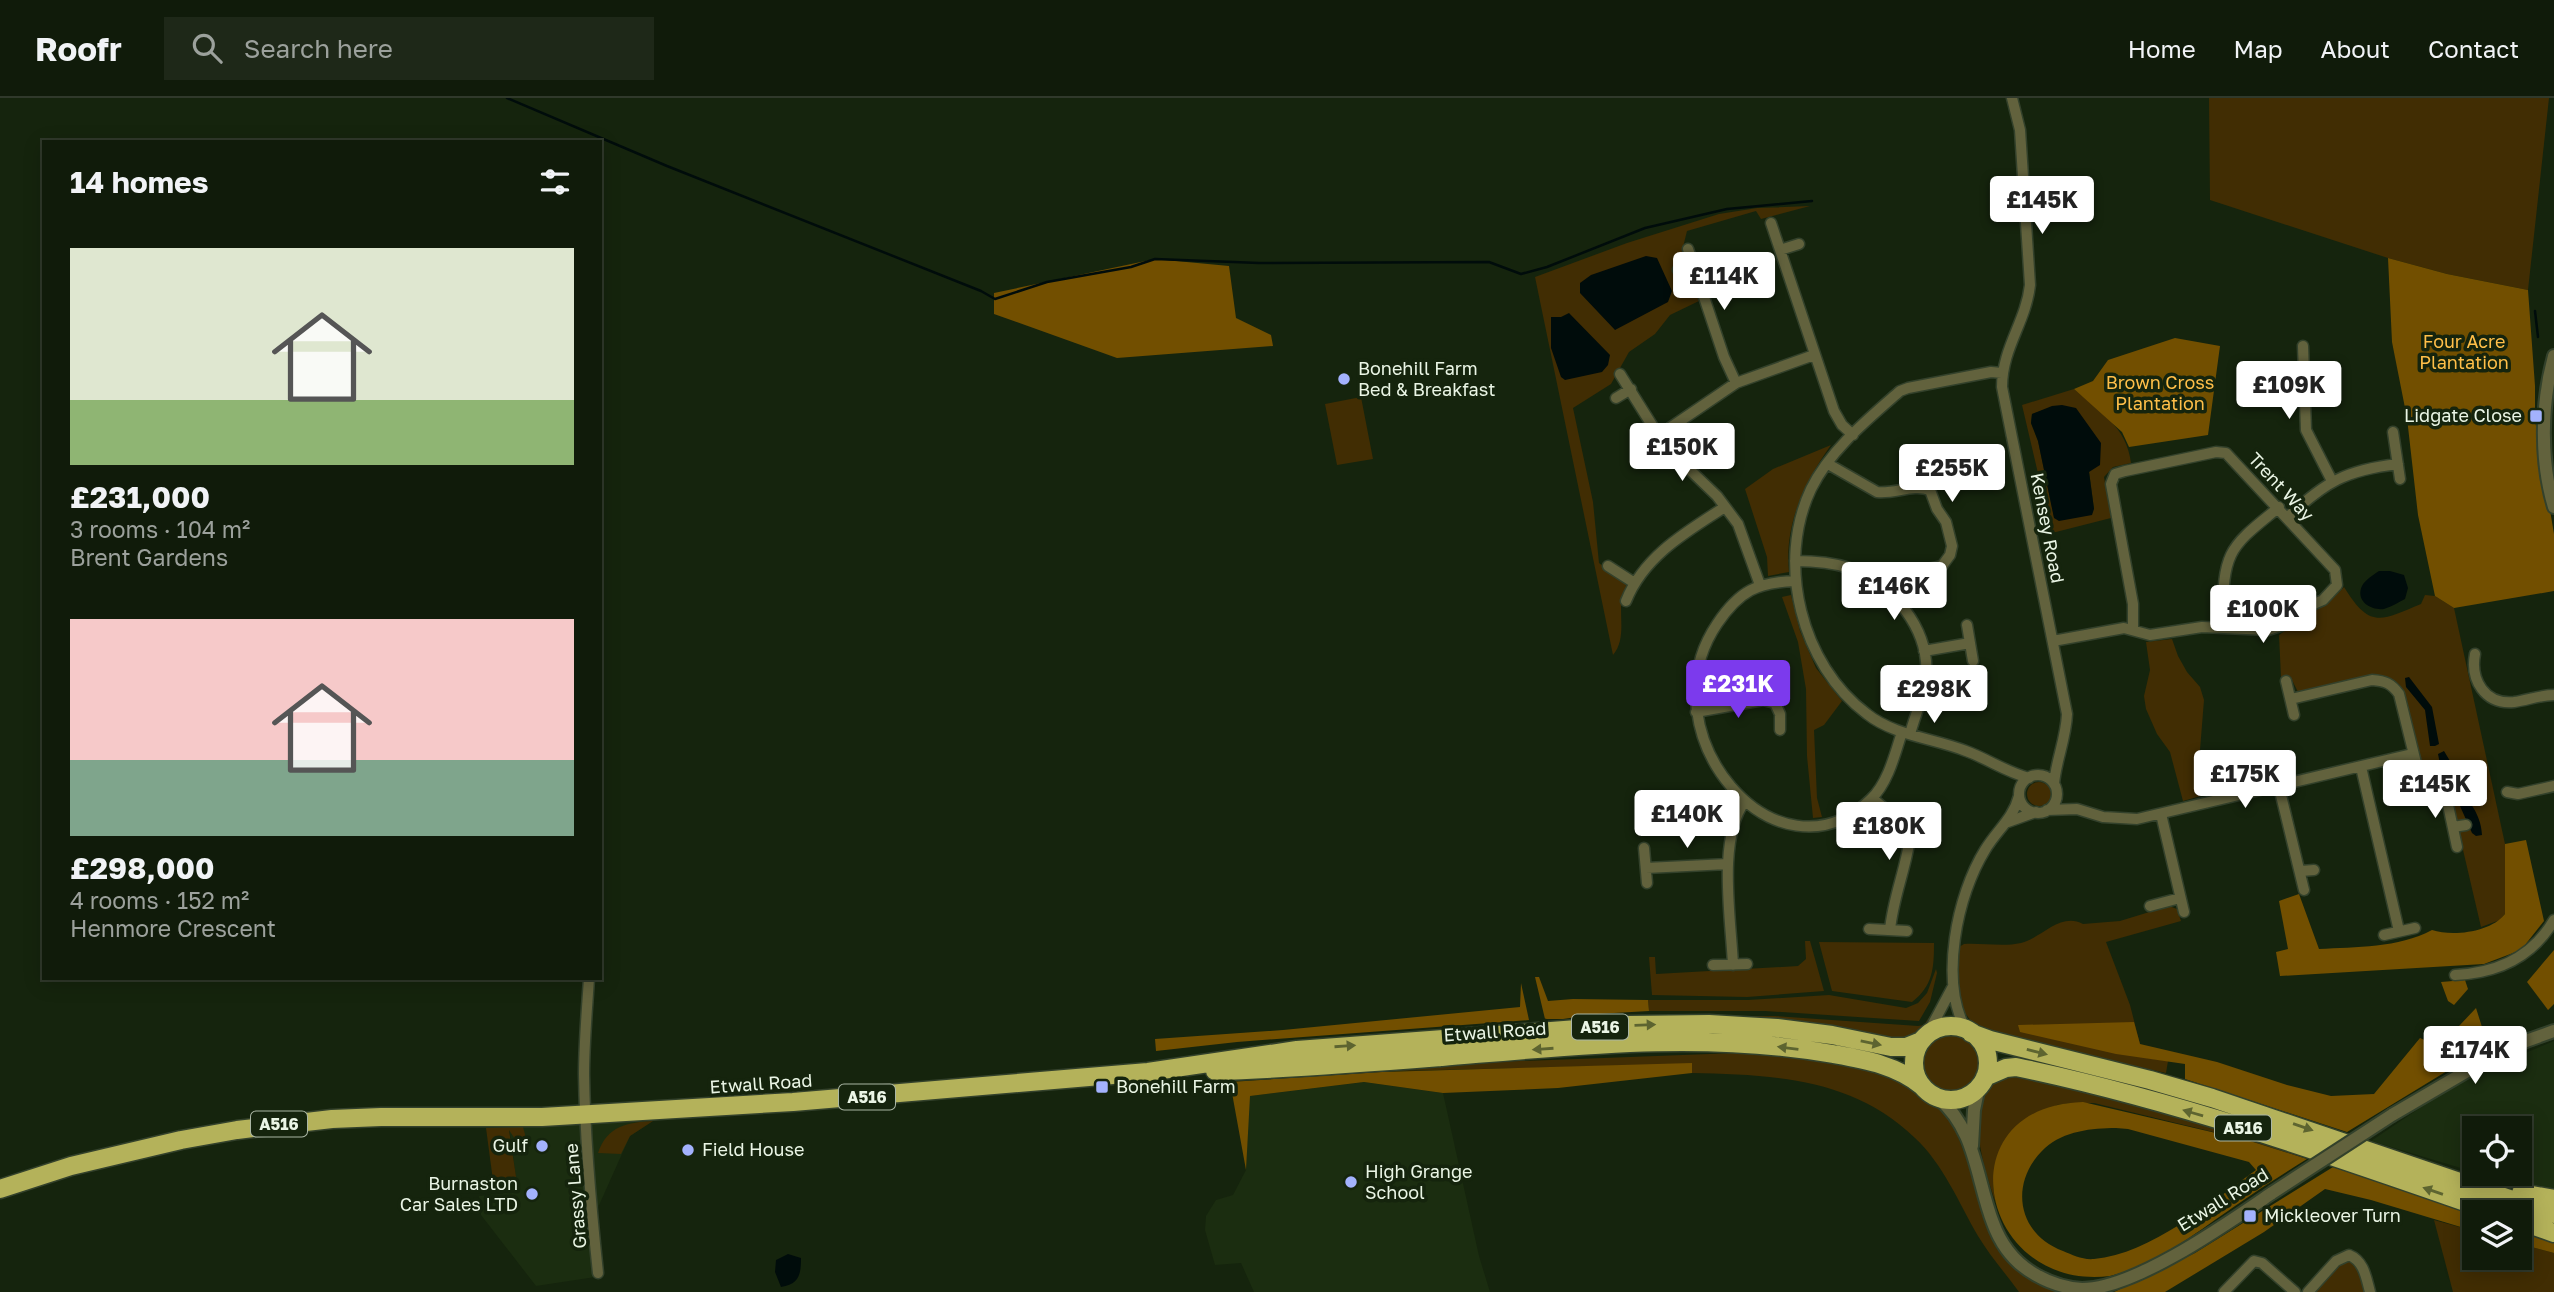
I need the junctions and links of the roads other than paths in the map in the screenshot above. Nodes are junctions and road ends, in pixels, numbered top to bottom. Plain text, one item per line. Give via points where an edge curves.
1 (2012, 98) edge
2 (1771, 222) dead end
3 (1799, 244) dead end
4 (1688, 249) dead end
5 (1780, 250) junction
6 (1692, 266) junction
7 (1678, 270) dead end
8 (2303, 346) dead end
9 (1814, 355) junction
10 (2554, 356) edge
11 (2002, 373) junction
12 (1620, 374) dead end
13 (1736, 383) junction
14 (1631, 389) junction
15 (1616, 398) dead end
16 (2549, 411) edge
17 (2393, 432) dead end
18 (1853, 435) junction
19 (1658, 436) junction
20 (1828, 464) junction
21 (2398, 464) junction
22 (2400, 479) dead end
23 (2332, 481) junction
24 (1726, 507) junction
25 (2279, 507) junction
26 (2554, 507) edge
27 (2288, 517) junction
28 (1795, 561) junction
29 (1608, 566) dead end
30 (1796, 581) junction
31 (1633, 582) junction
32 (1760, 585) junction
33 (1885, 589) junction
34 (1626, 601) dead end
35 (1967, 625) dead end
36 (2222, 628) junction
37 (2133, 629) junction
38 (2053, 641) junction
39 (1970, 643) junction
40 (1924, 651) junction
41 (2475, 654) dead end
42 (1973, 661) dead end
43 (2286, 681) dead end
44 (2554, 695) edge
45 (2291, 699) junction
46 (1696, 712) junction
47 (2294, 715) dead end
48 (1780, 730) dead end
49 (1906, 733) junction
50 (2412, 754) junction
51 (2057, 759) junction
52 (2361, 767) junction
53 (2005, 770) junction
54 (2032, 776) junction
55 (2554, 786) edge
56 (2279, 787) junction
57 (2055, 788) junction
58 (2507, 792) dead end
59 (2020, 793) junction
60 (1872, 798) junction
61 (1745, 801) junction
62 (2077, 809) junction
63 (2041, 811) junction
64 (2161, 814) junction
65 (2008, 822) junction
66 (2466, 825) dead end
67 (2453, 827) junction
68 (2457, 847) dead end
69 (1644, 848) dead end
70 (1728, 864) junction
71 (1646, 868) junction
72 (2314, 870) dead end
73 (2301, 872) junction
74 (1647, 883) dead end
75 (2304, 890) dead end
76 (2180, 898) junction
77 (2150, 906) dead end
78 (2184, 912) dead end
79 (2554, 920) edge
80 (2414, 928) dead end
81 (1869, 929) dead end
82 (1890, 930) junction
83 (2399, 931) junction
84 (1907, 932) dead end
85 (2384, 935) dead end
86 (1747, 964) dead end
87 (1713, 965) dead end
88 (1733, 965) junction
89 (2455, 975) dead end
90 (589, 980) edge
91 (1952, 988) junction
92 (2551, 1029) edge
93 (1969, 1031) junction
94 (1924, 1038) junction
95 (1148, 1072) junction
96 (1982, 1082) junction
97 (1922, 1086) junction
98 (1938, 1097) junction
99 (585, 1115) junction
100 (1972, 1150) junction
101 (2462, 1182) edge
102 (2474, 1186) edge
103 (2482, 1186) edge
104 (0, 1189) edge
105 (2554, 1199) edge
106 (2462, 1201) edge
107 (2554, 1214) edge
108 (2532, 1225) edge
109 (2554, 1233) edge
110 (598, 1273) dead end
111 (2084, 1290) edge
112 (2224, 1292) edge
113 (2295, 1292) edge
114 (2308, 1292) edge
115 (2370, 1292) edge

1 - 11 street, Kensey Road via 2020,130 2030,285
2 - 5 street
3 - 5 street
4 - 6 street
5 - 9 street
6 - 7 street
6 - 13 street
8 - 23 street via 2306,430
9 - 13 street
9 - 18 street via 1834,411
10 - 16 street
11 - 18 street via 1900,391
11 - 38 street, Kensey Road
12 - 14 street
13 - 19 street
14 - 15 street
14 - 19 street
16 - 26 street via 2546,469
17 - 21 street
18 - 20 street
19 - 24 street
20 - 28 street via 1802,512
20 - 33 street via 1877,492 1915,487 1930,490 1946,522 1952,546 1947,561 1898,575
21 - 22 street
21 - 23 street via 2364,469
23 - 27 street
24 - 31 street via 1666,547
24 - 32 street via 1738,524
25 - 27 street, Trent Way
25 - 36 street via 2231,555
25 - 37 street, Trent Way via 2222,452 2115,474 2110,484 2133,604
27 - 36 street, Trent Way via 2335,570 2337,585 2323,600 2276,628
28 - 30 street
28 - 33 street via 1851,569
29 - 31 street
30 - 32 street
30 - 49 street via 1808,634 1833,681 1867,715
31 - 34 street
32 - 46 street via 1730,605 1703,648 1697,668
33 - 40 street via 1911,619
35 - 39 street
36 - 37 street, Trent Way via 2150,635
37 - 38 street, Trent Way
38 - 51 street, Kensey Road via 2067,714
39 - 40 street
39 - 42 street
40 - 49 street via 1922,698
41 - 44 street via 2476,680 2484,694 2515,702
43 - 45 street
45 - 47 street
45 - 50 street via 2385,681 2399,694
46 - 48 street via 1763,700 1775,703
46 - 61 street via 1709,756
49 - 53 street via 1965,751
49 - 60 street
50 - 52 street
50 - 67 street via 2419,775 2448,805
51 - 54 street
51 - 57 street, Kensey Road
52 - 56 street
52 - 83 street
53 - 54 street
53 - 59 street
54 - 57 street via 2047,778
54 - 59 street
55 - 58 street
56 - 64 street
56 - 73 street
57 - 62 street
57 - 63 street via 2054,802
59 - 63 street via 2026,808
59 - 65 street
60 - 61 street via 1832,823 1808,827 1775,818
60 - 82 street via 1911,830
61 - 70 street via 1736,815
62 - 63 street
62 - 64 street via 2118,819
63 - 65 street
64 - 76 street
65 - 91 street via 1984,850 1964,894
66 - 67 street
67 - 68 street
69 - 71 street
70 - 71 street
70 - 88 street
71 - 74 street
72 - 73 street
73 - 75 street
76 - 77 street
76 - 78 street
79 - 89 street via 2533,947 2510,964 2478,974
80 - 83 street
81 - 82 street
82 - 84 street
83 - 85 street
86 - 88 street
87 - 88 street
90 - 99 street, Grassy Lane
91 - 93 street
91 - 94 street
92 - 111 street, Etwall Road, bridge via 2392,1115 2199,1242 2135,1275
93 - 94 highway via 1942,1028
93 - 96 highway via 1986,1053
93 -> 101 highway, A516 via 2212,1098
95 -> 94 highway, Etwall Road / A516 via 1277,1052 1630,1025 1777,1028 1891,1047 1906,1047
94 - 97 highway via 1914,1067
97 -> 95 highway, Etwall Road / A516 via 1892,1067 1849,1057 1768,1045 1686,1041 1278,1070
95 - 99 highway, Etwall Road / A516 via 882,1096
96 - 98 highway via 1973,1093 1956,1100
96 - 100 street, Etwall Road via 1974,1111
106 -> 96 highway, A516 via 2272,1137 2124,1094 2016,1068 1997,1071
97 - 98 highway
98 - 100 street, Etwall Road via 1956,1116
99 - 104 highway, A516 via 381,1116 294,1122 126,1153
99 - 110 street, Grassy Lane
100 - 111 street, Etwall Road via 1993,1224 2006,1249 2040,1277
102 - 107 highway, A516
103 - 105 highway
108 - 109 highway
112 - 113 street via 2254,1261
114 - 115 street via 2336,1261 2349,1255 2361,1265

